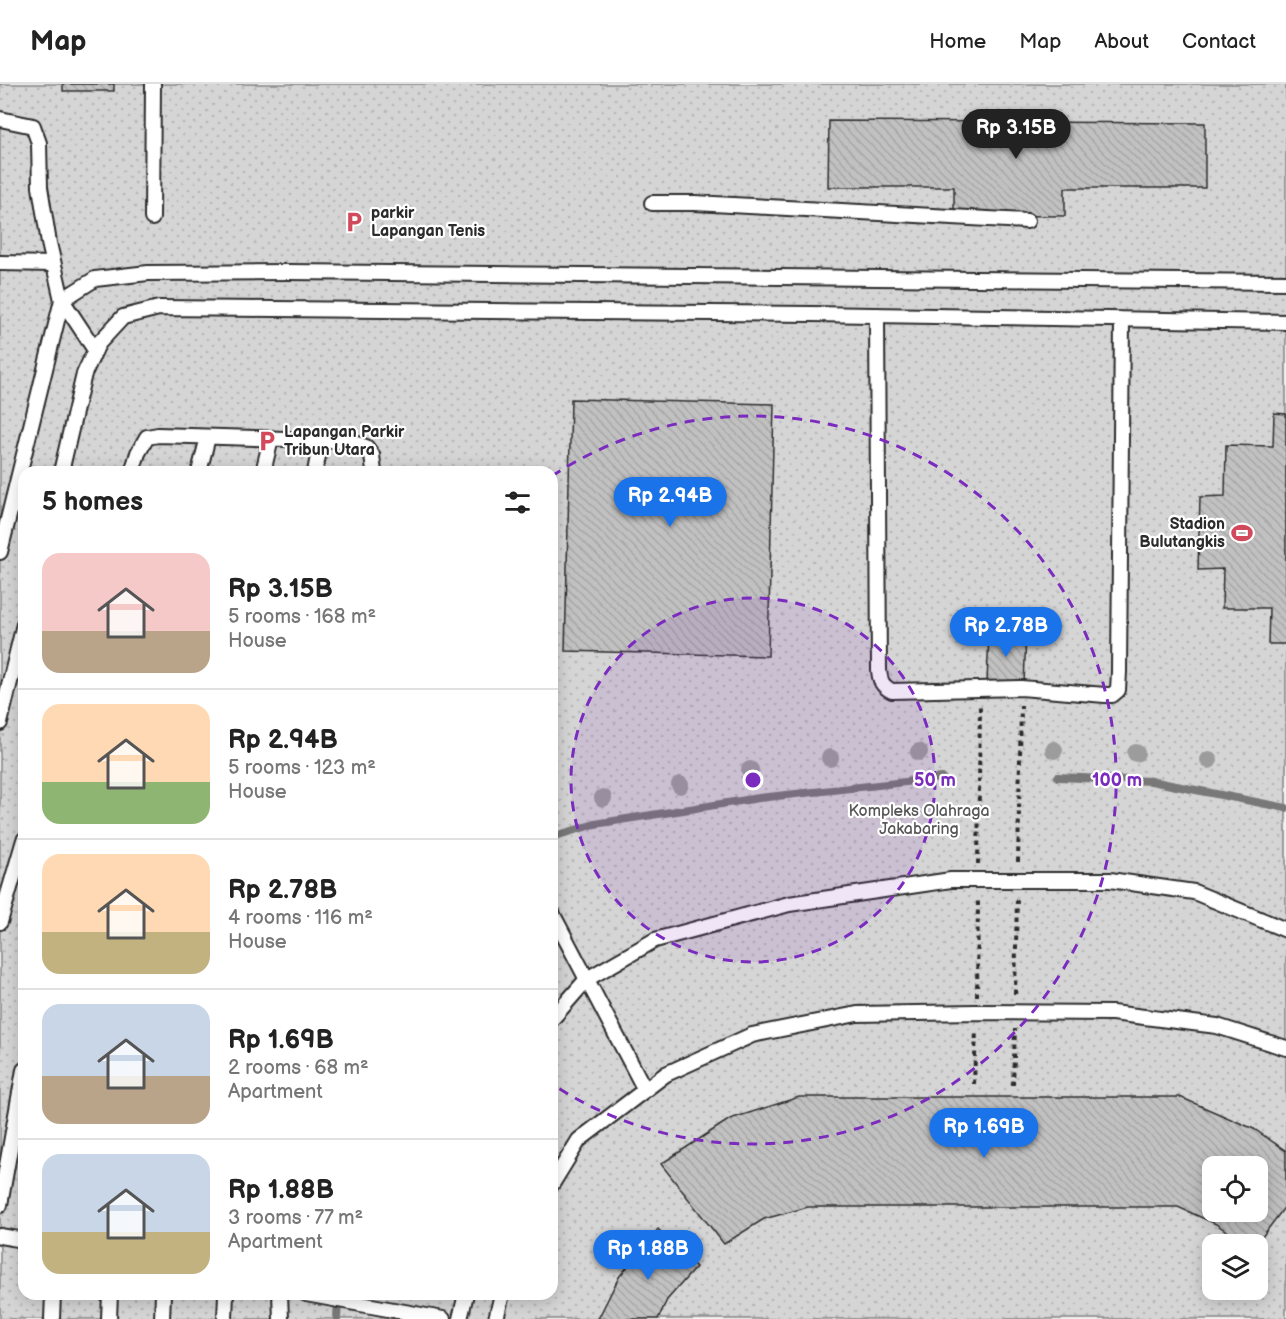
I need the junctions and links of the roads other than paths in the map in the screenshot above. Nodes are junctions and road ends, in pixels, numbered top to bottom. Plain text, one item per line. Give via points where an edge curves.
1 (153, 84) edge
2 (0, 119) edge
3 (652, 203) dead end
4 (152, 218) dead end
5 (1027, 221) dead end
6 (0, 263) edge
7 (53, 264) junction
8 (1286, 282) edge
9 (62, 300) junction
10 (877, 315) junction
11 (1122, 320) junction
12 (1286, 322) edge
13 (95, 350) junction
14 (208, 437) junction
15 (271, 439) junction
16 (321, 441) junction
17 (21, 466) edge
18 (61, 466) edge
19 (134, 466) edge
20 (201, 466) edge
21 (264, 466) edge
22 (316, 466) edge
23 (373, 466) edge
24 (18, 479) edge
25 (0, 552) edge
26 (18, 649) edge
27 (0, 723) edge
28 (18, 860) edge
29 (0, 922) edge
30 (558, 924) edge
31 (1286, 930) edge
32 (587, 979) junction
33 (558, 1012) edge
34 (1286, 1048) edge
35 (645, 1090) junction
36 (18, 1104) edge
37 (558, 1174) edge
38 (0, 1205) edge
39 (0, 1236) edge
40 (18, 1239) edge
41 (53, 1300) edge
42 (110, 1300) edge
43 (163, 1300) edge
44 (226, 1300) edge
45 (280, 1300) edge
46 (334, 1300) edge
47 (465, 1300) edge
48 (501, 1300) edge
49 (52, 1319) edge
50 (109, 1319) edge
51 (162, 1319) edge
52 (225, 1319) edge
53 (281, 1319) edge
54 (442, 1319) edge
55 (460, 1319) edge
56 (496, 1319) edge

1 - 4 lane
2 - 7 lane via 33,126 36,133
3 - 5 lane
6 - 7 lane
7 - 9 lane
8 - 9 lane via 148,273 95,279
9 - 13 lane
9 - 17 lane
10 - 11 lane
10 - 11 lane via 879,680 892,691 1022,688 1112,695 1118,690
10 - 13 lane via 159,308 123,317
11 - 12 lane
13 - 18 lane via 84,374
14 - 15 lane
14 - 19 lane via 147,437
14 - 20 lane
15 - 16 lane
15 - 21 lane
16 - 22 lane
16 - 23 lane via 349,441 366,447
24 - 25 lane
26 - 27 lane
28 - 29 lane
30 - 32 lane
31 - 32 lane via 1194,891 1110,880 951,880 789,904 655,940
32 - 33 lane
32 - 35 lane
34 - 35 lane via 1217,1026 1112,1013 857,1014 752,1035 666,1074
35 - 37 lane via 579,1140
36 - 38 lane
39 - 40 lane
41 - 49 lane
42 - 50 lane
43 - 51 lane
44 - 52 lane
45 - 53 lane
46 - 54 lane
47 - 55 lane
48 - 56 lane

